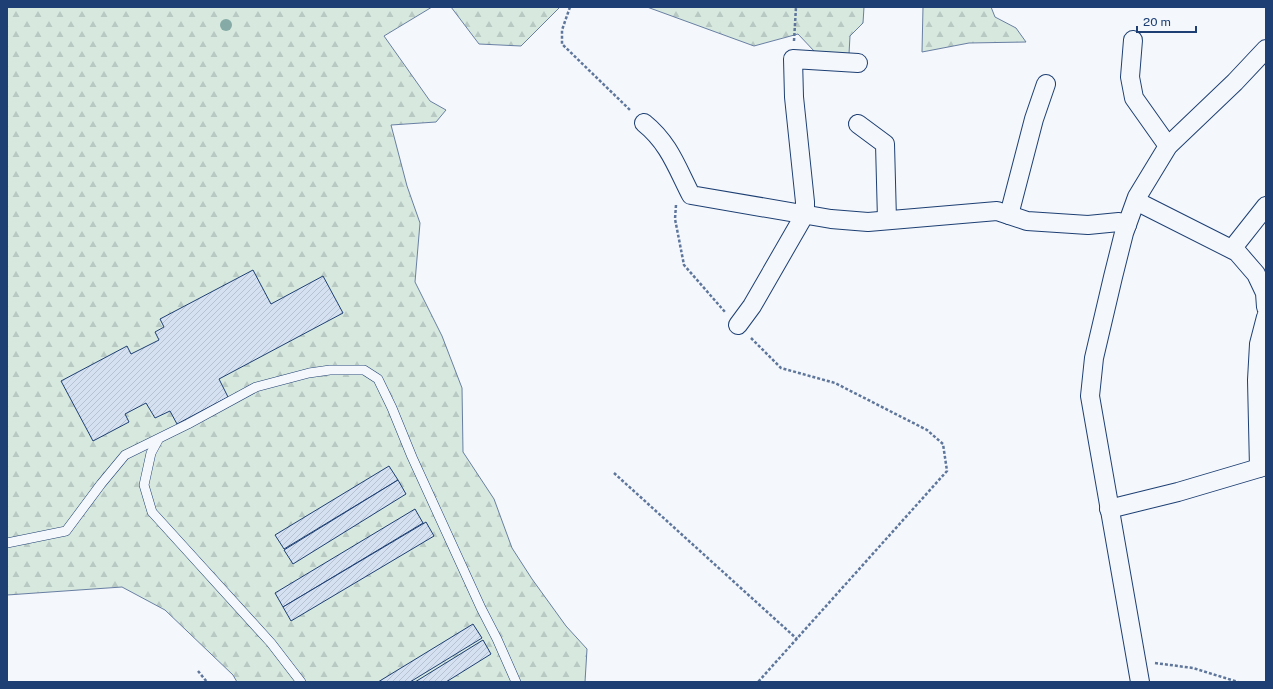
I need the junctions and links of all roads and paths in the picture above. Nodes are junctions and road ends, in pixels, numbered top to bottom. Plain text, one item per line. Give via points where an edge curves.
1 (570, 7) edge
2 (796, 7) edge
3 (1133, 40) dead end
4 (1266, 49) edge
5 (793, 59) junction
6 (858, 62) dead end
7 (1046, 84) dead end
8 (644, 124) joint
9 (858, 124) dead end
10 (1168, 146) junction
11 (686, 186) junction
12 (1136, 201) junction
13 (1266, 206) edge
14 (805, 214) junction
15 (1010, 215) junction
16 (888, 220) junction
17 (1127, 225) junction
18 (1232, 249) junction
19 (1266, 307) edge
20 (738, 325) junction
21 (1265, 326) edge
22 (158, 440) junction
23 (1262, 467) edge
24 (614, 472) dead end
25 (1109, 509) junction
26 (7, 543) edge
27 (797, 639) junction
28 (198, 671) dead end
29 (1138, 674) edge
30 (207, 682) edge
31 (301, 682) edge
32 (516, 682) edge
33 (758, 682) edge
34 (1238, 682) edge

1 - 8 path via 562,30 562,44
2 - 5 path
3 - 10 street via 1130,77 1134,98
4 - 10 street
5 - 6 street
5 - 14 street
7 - 15 street via 1034,119
8 - 11 street via 656,133 667,147
9 - 16 street via 884,144
10 - 12 street
11 - 14 street via 691,195
11 - 20 path via 676,199 675,219 684,265
12 - 17 street
12 - 18 street
13 - 18 street
14 - 16 street via 868,222
14 - 20 street via 752,306
15 - 16 street via 997,211
15 - 17 street via 1027,221 1088,225 1119,222
17 - 25 street via 1094,358 1090,396
18 - 19 street via 1256,274 1265,293
20 - 27 path via 781,368 835,383 927,430 943,444 947,471
21 - 23 street via 1259,344 1257,380
22 - 26 lane via 125,455 66,531
22 - 31 lane via 151,454 144,485 152,512 271,643
22 - 32 lane via 256,387 330,370 364,370 378,379
23 - 25 street
24 - 27 path
25 - 29 street
27 - 33 path
28 - 30 path
29 - 34 path via 1152,663 1193,668

